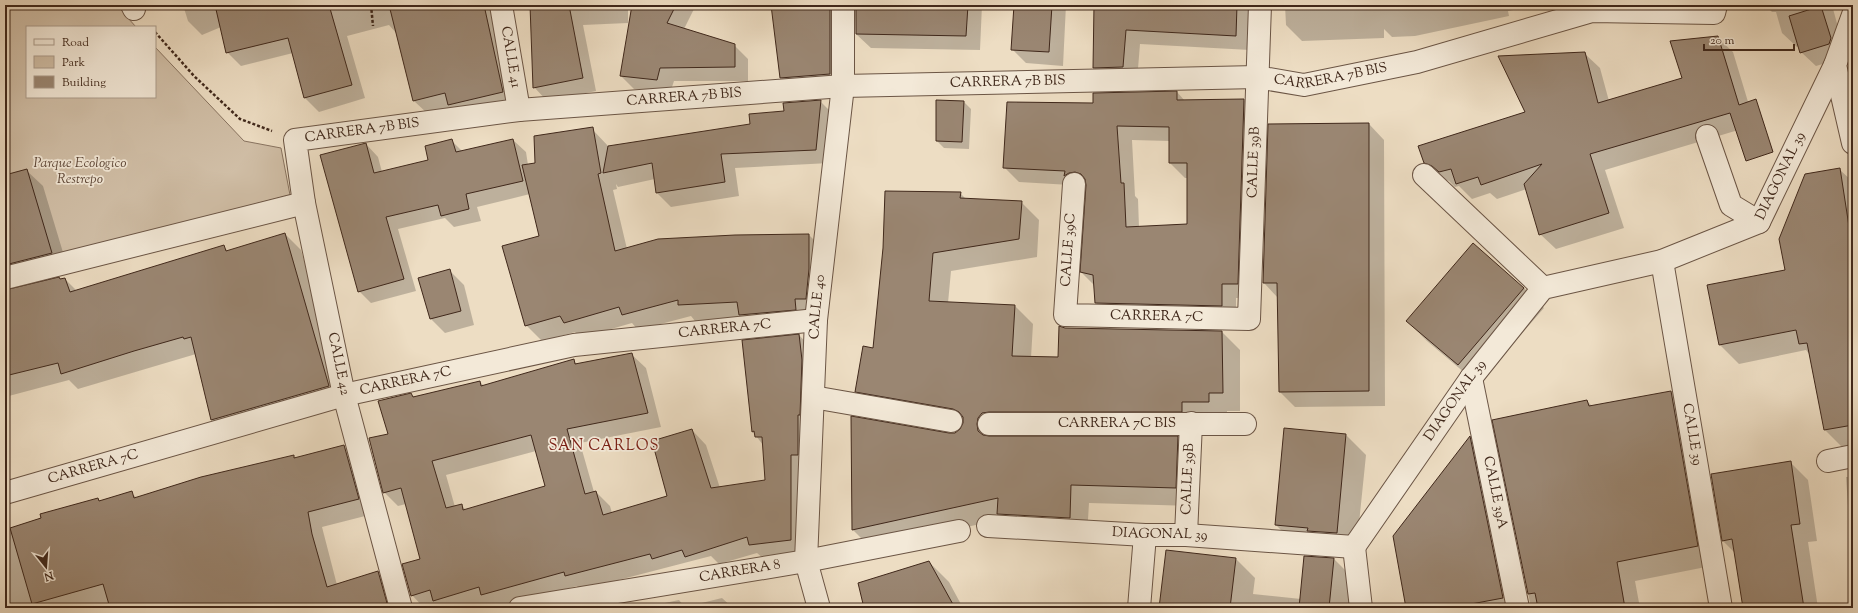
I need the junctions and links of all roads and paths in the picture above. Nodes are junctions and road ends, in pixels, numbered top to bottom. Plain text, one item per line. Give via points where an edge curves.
1 (371, 5) edge
2 (501, 5) edge
3 (843, 5) edge
4 (1260, 5) edge
5 (1715, 9) edge
6 (1852, 20) edge
7 (373, 26) dead end
8 (156, 33) edge
9 (1836, 65) junction
10 (1257, 78) junction
11 (843, 86) junction
12 (519, 110) junction
13 (1707, 136) dead end
14 (295, 140) junction
15 (1853, 143) edge
16 (1424, 175) dead end
17 (1074, 184) dead end
18 (304, 203) junction
19 (1759, 222) junction
20 (1662, 261) junction
21 (5, 278) edge
22 (1543, 288) junction
23 (1065, 315) joint
24 (1250, 319) joint
25 (816, 320) junction
26 (1471, 378) junction
27 (344, 395) junction
28 (813, 397) junction
29 (952, 421) dead end
30 (1191, 423) junction
31 (989, 424) dead end
32 (1245, 424) dead end
33 (1853, 456) edge
34 (1828, 461) dead end
35 (5, 493) edge
36 (988, 526) dead end
37 (959, 531) dead end
38 (1145, 535) junction
39 (1186, 535) junction
40 (1354, 547) junction
41 (806, 561) junction
42 (573, 604) edge
43 (401, 608) edge
44 (520, 608) edge
45 (819, 608) edge
46 (1139, 608) edge
47 (1361, 608) edge
48 (1518, 608) edge
49 (1721, 608) edge

1 - 7 path
2 - 12 street, CALLE 41
3 - 11 street, CALLE 40
4 - 10 street, CALLE 39B
5 - 10 street, CARRERA 7B BIS via 1592,11 1417,62 1304,85
6 - 9 street, DIAGONAL 39
8 - 14 path via 194,76 240,119
9 - 15 street
9 - 19 street, DIAGONAL 39
10 - 11 street, CARRERA 7B BIS
10 - 24 street, CALLE 39B
11 - 12 street, CARRERA 7B BIS
11 - 25 street, CALLE 40
12 - 14 street, CARRERA 7B BIS
13 - 19 street via 1730,205
14 - 18 street, CALLE 42
16 - 22 street
17 - 23 street, CALLE 39C
18 - 21 street
18 - 27 street, CALLE 42
19 - 20 street, DIAGONAL 39
20 - 22 street, DIAGONAL 39
20 - 49 street, CALLE 39
22 - 26 street, DIAGONAL 39
23 - 24 street, CARRERA 7C
25 - 27 street, CARRERA 7C via 574,345
25 - 28 street, CALLE 40
26 - 40 street, DIAGONAL 39
26 - 48 street, CALLE 39A
27 - 35 street, CARRERA 7C
27 - 43 street, CALLE 42
28 - 29 street
28 - 41 street, CALLE 40
30 - 31 street, CARRERA 7C BIS
30 - 32 street, CARRERA 7C BIS
30 - 39 street, CALLE 39B
33 - 34 street
36 - 38 street, DIAGONAL 39
37 - 41 street, CARRERA 8
38 - 39 street, DIAGONAL 39
38 - 46 street
39 - 40 street, DIAGONAL 39
40 - 47 street
41 - 42 street, CARRERA 8
41 - 45 street, CALLE 40
42 - 44 street, CARRERA 8

